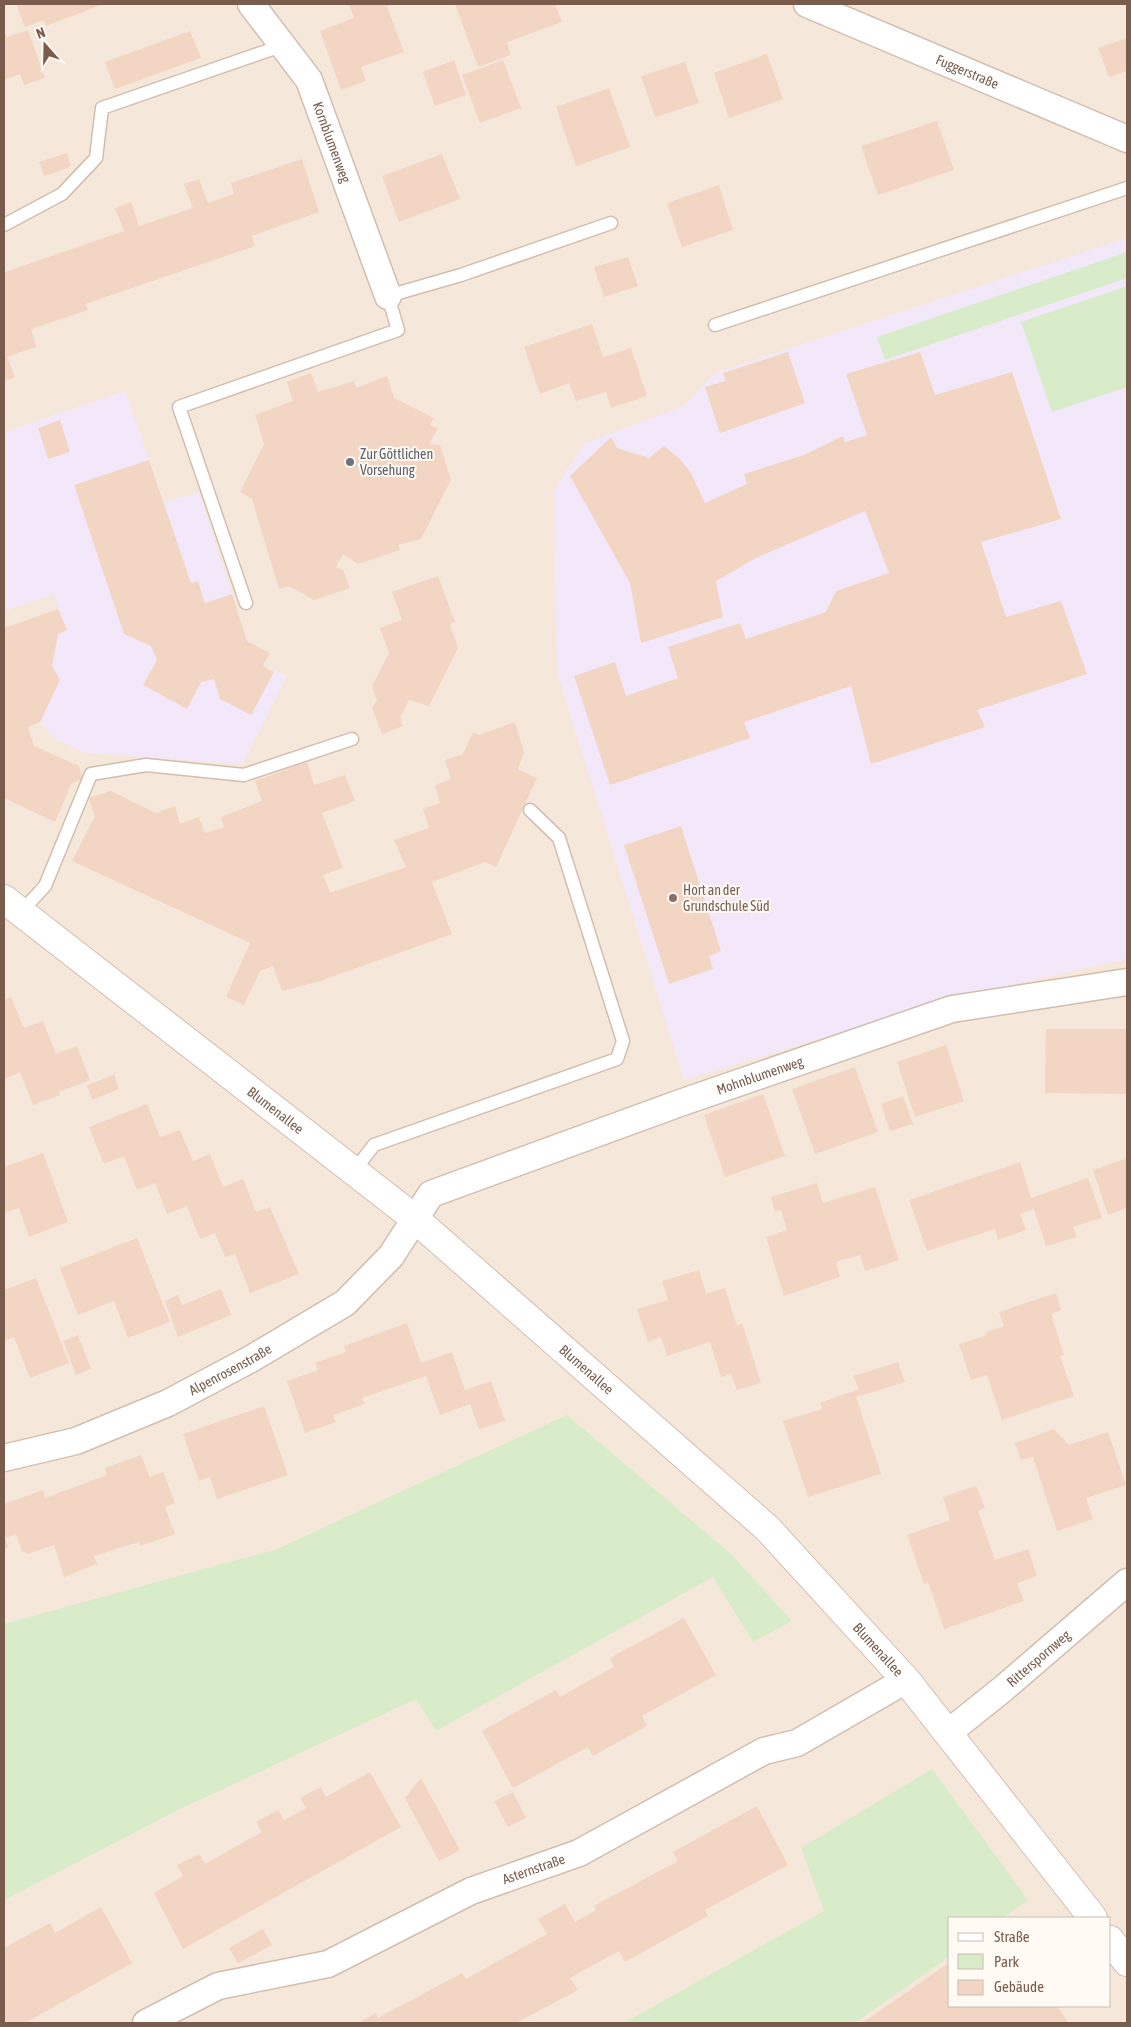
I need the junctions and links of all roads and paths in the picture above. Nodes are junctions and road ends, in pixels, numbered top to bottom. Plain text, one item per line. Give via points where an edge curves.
1 (251, 4) edge
2 (807, 4) edge
3 (281, 46) junction
4 (1127, 138) edge
5 (1127, 188) edge
6 (611, 223) dead end
7 (4, 225) edge
8 (388, 296) junction
9 (716, 325) dead end
10 (246, 603) dead end
11 (352, 738) dead end
12 (530, 810) dead end
13 (12, 906) edge
14 (1127, 982) edge
15 (354, 1171) junction
16 (414, 1218) junction
17 (4, 1458) edge
18 (1127, 1582) edge
19 (906, 1680) junction
20 (949, 1732) junction
21 (1092, 1917) edge
22 (1111, 1941) edge
23 (1127, 1962) edge
24 (146, 2023) edge

1 - 3 street, Kornblumenweg
2 - 4 street, Fuggerstraße
3 - 7 lane via 102,108 96,158 62,194
3 - 8 street, Kornblumenweg via 309,80
5 - 9 lane
6 - 8 lane via 461,275
8 - 10 lane via 398,330 179,407
11 - 13 lane via 244,775 146,765 91,774 46,886
12 - 15 lane via 559,838 622,1041 617,1059 374,1145
13 - 15 street, Blumenallee
14 - 16 street, Mohnblumenweg via 952,1009 431,1194
15 - 16 street, Blumenallee
16 - 17 street, Alpenrosenstraße via 391,1256 346,1303 249,1360 168,1403 76,1440
16 - 19 street, Blumenallee via 768,1528
18 - 20 street, Ritterspornweg
19 - 20 street, Blumenallee
19 - 24 street, Asternstraße via 797,1743 764,1750 580,1854 471,1891 328,1964 218,1986
20 - 21 street, Blumenallee
22 - 23 street

